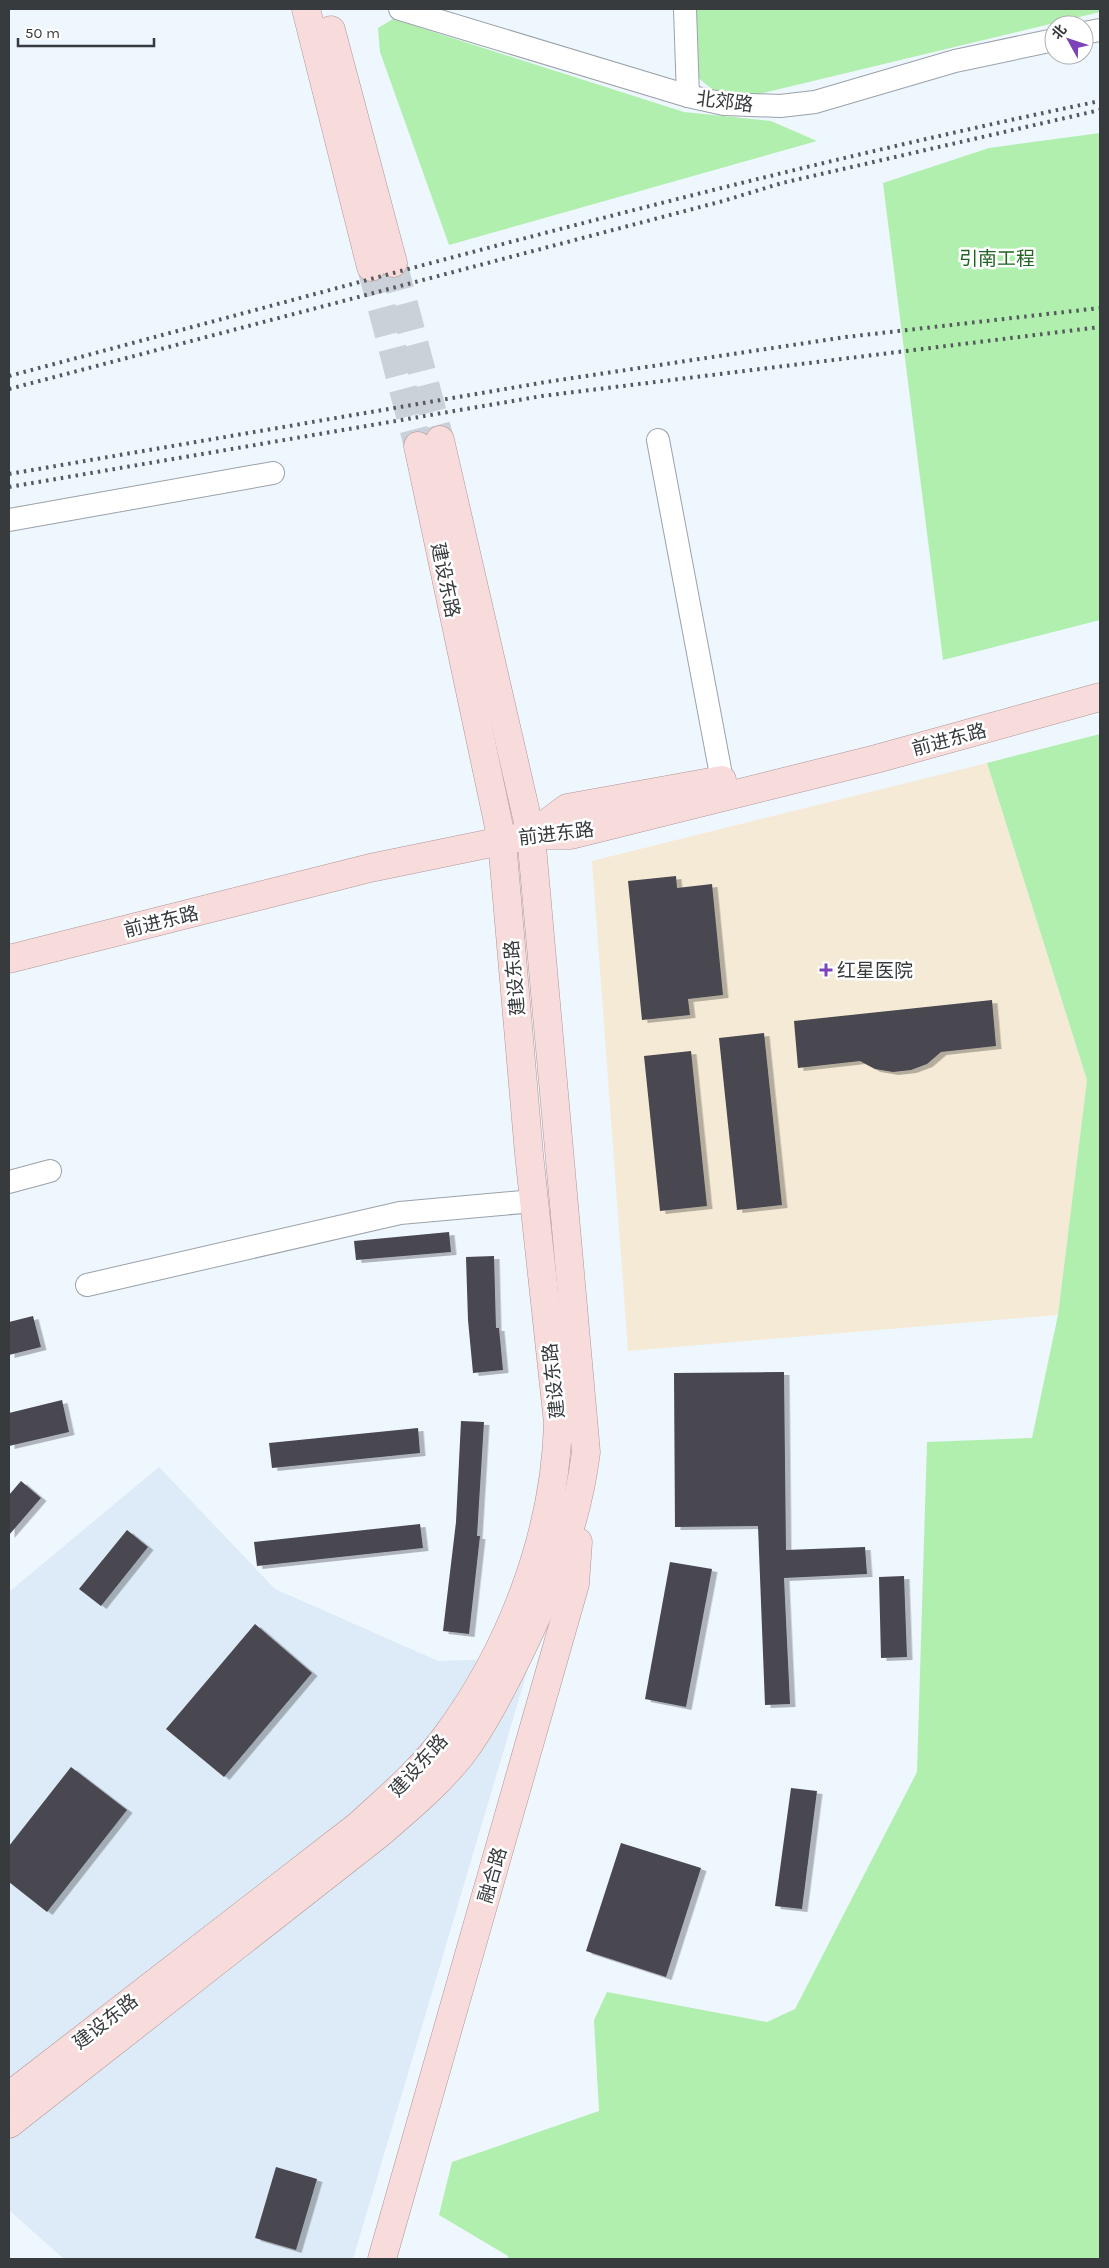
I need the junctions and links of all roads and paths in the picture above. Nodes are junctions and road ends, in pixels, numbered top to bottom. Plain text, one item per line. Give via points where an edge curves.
1 (306, 9) edge
2 (326, 9) edge
3 (400, 9) edge
4 (685, 9) edge
5 (1044, 42) edge
6 (688, 96) junction
7 (658, 440) dead end
8 (273, 473) dead end
9 (9, 520) edge
10 (1100, 681) edge
11 (1100, 697) edge
12 (722, 780) junction
13 (531, 835) junction
14 (502, 841) junction
15 (9, 959) edge
16 (50, 1171) dead end
17 (9, 1182) edge
18 (534, 1200) junction
19 (87, 1285) dead end
20 (582, 1488) junction
21 (9, 2096) edge
22 (9, 2124) edge
23 (382, 2259) edge

1 - 2 main road via 382,265
3 - 6 street, 北郊路
4 - 6 street
5 - 6 street, 北郊路 via 955,61 815,102 780,106 724,104
7 - 12 street
8 - 9 street
10 - 12 main road via 844,752
11 - 13 main road, 前进东路 via 876,759 571,835
12 - 13 main road via 567,808
13 - 14 main road, 前进东路
13 - 14 main road, 建设东路 via 429,443
13 - 20 main road, 建设东路 via 586,1452
14 - 15 main road, 前进东路 via 370,868
14 - 18 main road, 建设东路
16 - 17 street
18 - 19 street via 400,1213
18 - 21 main road, 建设东路 via 558,1423 557,1457 547,1513 526,1585 501,1647 473,1697 441,1743 359,1825
20 - 22 main road, 建设东路 via 558,1571 497,1699 461,1754 428,1792
20 - 23 main road, 融合路 via 575,1584

